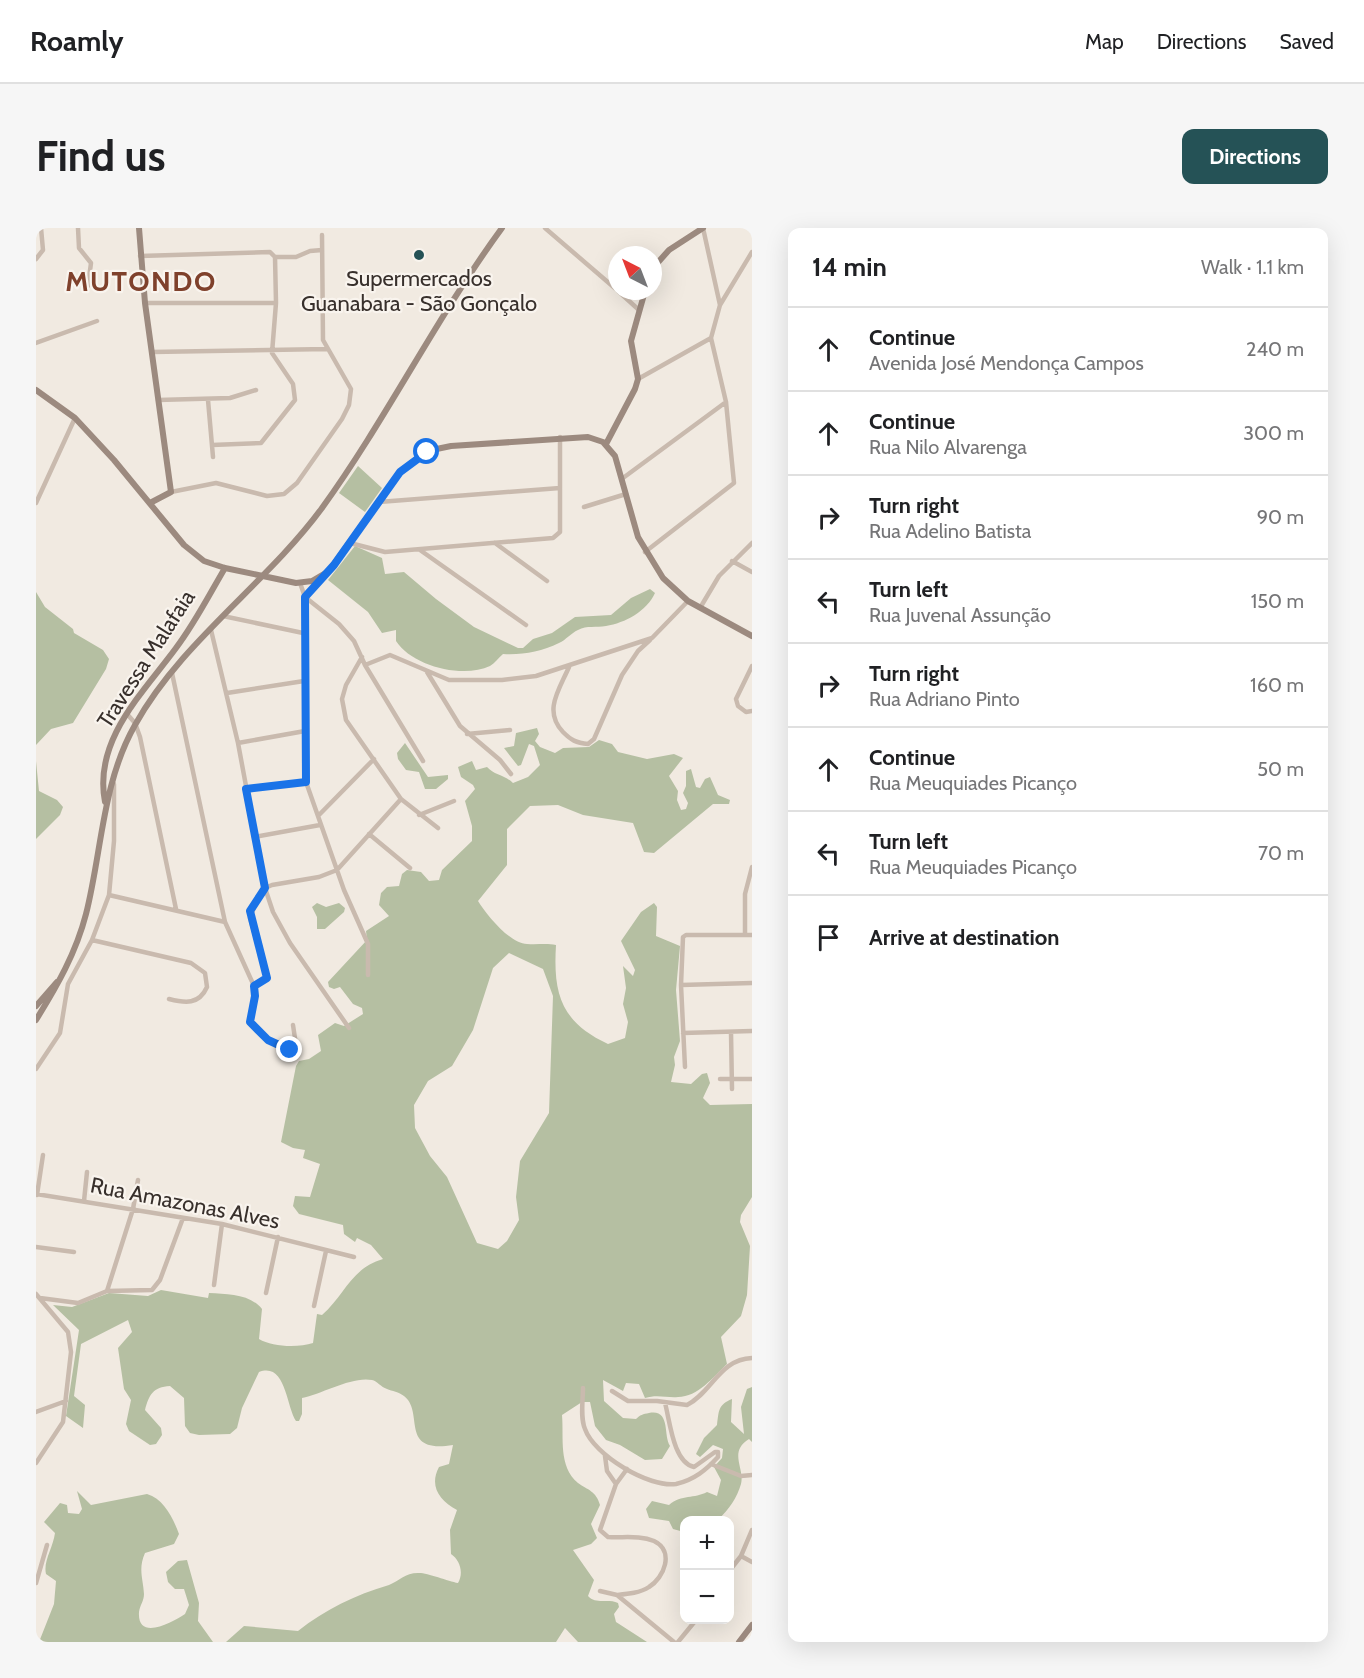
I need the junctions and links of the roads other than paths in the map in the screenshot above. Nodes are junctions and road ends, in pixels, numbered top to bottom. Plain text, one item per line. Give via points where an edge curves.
1 (41, 228) edge
2 (78, 228) edge
3 (139, 228) edge
4 (502, 228) edge
5 (545, 228) edge
6 (703, 228) edge
7 (322, 235) dead end
8 (322, 250) junction
9 (752, 252) edge
10 (140, 256) junction
11 (275, 257) junction
12 (662, 258) edge
13 (36, 259) edge
14 (608, 283) edge
15 (88, 286) dead end
16 (627, 300) edge
17 (642, 300) edge
18 (145, 303) junction
19 (276, 303) junction
20 (720, 305) junction
21 (639, 310) junction
22 (97, 321) dead end
23 (711, 338) junction
24 (36, 343) edge
25 (327, 349) junction
26 (272, 350) junction
27 (152, 352) junction
28 (638, 379) junction
29 (36, 390) edge
30 (256, 390) dead end
31 (158, 400) junction
32 (207, 400) junction
33 (726, 402) junction
34 (75, 417) junction
35 (560, 437) junction
36 (606, 444) junction
37 (212, 445) junction
38 (213, 457) dead end
39 (623, 478) junction
40 (560, 488) junction
41 (171, 492) junction
42 (626, 494) junction
43 (379, 502) junction
44 (36, 503) edge
45 (150, 504) junction
46 (584, 507) dead end
47 (350, 543) junction
48 (495, 543) junction
49 (752, 543) edge
50 (420, 550) junction
51 (645, 552) junction
52 (732, 561) junction
53 (225, 568) junction
54 (752, 572) edge
55 (261, 577) junction
56 (320, 578) junction
57 (547, 581) dead end
58 (300, 583) junction
59 (305, 597) junction
60 (688, 601) junction
61 (700, 608) junction
62 (224, 616) junction
63 (526, 625) dead end
64 (211, 630) junction
65 (303, 633) junction
66 (752, 636) edge
67 (652, 638) junction
68 (362, 657) junction
69 (365, 665) junction
70 (752, 666) edge
71 (568, 668) junction
72 (427, 672) junction
73 (172, 673) junction
74 (304, 681) junction
75 (227, 693) junction
76 (752, 711) edge
77 (127, 714) junction
78 (135, 723) junction
79 (510, 730) dead end
80 (305, 731) junction
81 (467, 734) junction
82 (238, 743) junction
83 (374, 759) junction
84 (423, 761) dead end
85 (510, 774) dead end
86 (113, 775) junction
87 (306, 782) junction
88 (246, 789) junction
89 (401, 799) junction
90 (454, 801) dead end
91 (106, 807) junction
92 (419, 815) junction
93 (318, 816) junction
94 (320, 825) junction
95 (438, 828) dead end
96 (369, 834) junction
97 (254, 837) junction
98 (752, 867) edge
99 (410, 868) dead end
100 (337, 870) junction
101 (265, 888) junction
102 (109, 895) junction
103 (176, 909) junction
104 (225, 922) junction
105 (745, 935) junction
106 (752, 935) edge
107 (92, 940) junction
108 (368, 975) dead end
109 (60, 980) junction
110 (752, 983) edge
111 (68, 984) junction
112 (681, 985) junction
113 (254, 986) junction
114 (169, 999) dead end
115 (36, 1006) edge
116 (36, 1020) edge
117 (293, 1025) dead end
118 (349, 1028) dead end
119 (752, 1031) edge
120 (731, 1032) junction
121 (683, 1033) junction
122 (685, 1067) dead end
123 (36, 1069) edge
124 (720, 1078) dead end
125 (752, 1079) edge
126 (732, 1080) junction
127 (732, 1089) dead end
128 (43, 1155) dead end
129 (87, 1172) dead end
130 (138, 1180) dead end
131 (37, 1194) edge
132 (84, 1201) junction
133 (133, 1209) junction
134 (183, 1218) junction
135 (222, 1224) junction
136 (278, 1237) junction
137 (36, 1247) edge
138 (326, 1251) junction
139 (74, 1252) dead end
140 (354, 1257) dead end
141 (214, 1286) dead end
142 (107, 1291) junction
143 (266, 1293) dead end
144 (38, 1296) edge
145 (314, 1306) dead end
146 (752, 1358) edge
147 (583, 1388) dead end
148 (612, 1390) dead end
149 (66, 1401) junction
150 (665, 1403) junction
151 (36, 1412) edge
152 (605, 1456) junction
153 (36, 1463) edge
154 (711, 1464) junction
155 (627, 1469) junction
156 (752, 1475) edge
157 (616, 1484) junction
158 (752, 1530) edge
159 (47, 1545) dead end
160 (741, 1556) junction
161 (752, 1562) edge
162 (734, 1564) edge
163 (36, 1582) edge
164 (600, 1592) dead end
165 (617, 1595) junction
166 (692, 1624) edge
167 (752, 1625) edge
168 (676, 1642) edge
169 (739, 1642) edge

1 - 13 street via 42,255
2 - 15 street via 79,248 91,263
3 - 10 main road
4 - 55 main road via 442,314 369,438 322,508
5 - 14 street
6 - 12 main road
6 - 20 street
7 - 8 street
8 - 11 street via 296,257
8 - 25 street via 322,329
9 - 20 street
10 - 11 street via 270,252
10 - 18 main road
11 - 19 street
16 - 21 street
17 - 21 main road
18 - 19 street
18 - 27 main road
19 - 26 street
20 - 23 street
21 - 28 main road via 631,341
22 - 24 street
23 - 28 street
23 - 33 street
25 - 26 street
25 - 41 street via 347,379 351,397 342,419 290,490 267,496 216,483
26 - 27 street
26 - 37 street via 274,360 293,384 296,395 291,407 261,443
27 - 31 main road
28 - 36 main road
29 - 34 main road
30 - 32 street
31 - 32 street
31 - 41 main road
32 - 37 street
33 - 39 street
33 - 51 street via 734,483
34 - 44 street
34 - 45 main road
35 - 36 main road via 588,437
35 - 40 street
35 - 43 main road via 451,446 427,452 400,472
36 - 39 main road
37 - 38 street
39 - 42 main road
40 - 43 street
40 - 48 street via 557,536
41 - 45 main road
42 - 46 street
42 - 51 main road
43 - 47 main road
45 - 53 main road via 194,554
47 - 50 street via 373,551
47 - 56 main road
48 - 50 street
48 - 57 street
49 - 52 street
50 - 63 street
51 - 60 main road via 663,578
52 - 54 street
52 - 61 street
53 - 55 main road
53 - 77 main road, Travessa Malafaia via 187,632
55 - 58 main road
55 - 62 main road
56 - 58 main road
56 - 59 street
58 - 59 street
59 - 65 street
59 - 68 street via 347,631
60 - 61 main road
60 - 67 street
61 - 66 main road
62 - 64 main road
62 - 65 street
64 - 73 main road
64 - 75 street
65 - 74 street
67 - 71 street
67 - 71 street via 631,660 594,740 588,744 572,740 553,718 552,705
68 - 69 street
68 - 83 street via 342,699 352,730
69 - 72 street via 397,656
69 - 84 street
70 - 76 street via 736,695 736,703 746,712
71 - 72 street via 502,680 449,680
72 - 81 street
73 - 78 main road
73 - 104 street
74 - 75 street
74 - 80 street
75 - 82 street
77 - 78 street
77 - 91 main road, Travessa Malafaia via 102,770
78 - 86 main road
78 - 103 street
79 - 81 street
80 - 82 street
80 - 87 street
81 - 85 street via 500,760
82 - 88 street
83 - 89 street
83 - 93 street
86 - 91 main road
86 - 102 street via 114,840
87 - 88 street
87 - 93 street
88 - 97 street
89 - 92 street
89 - 96 street
90 - 92 street
91 - 109 main road via 86,914
92 - 95 street
93 - 94 street
94 - 97 street
94 - 100 street
96 - 99 street
96 - 100 street
97 - 101 street
98 - 105 street via 744,894
100 - 101 street
100 - 108 street via 364,933 369,951
101 - 113 street via 252,906 250,918 267,978
101 - 118 street via 280,927
102 - 103 street
102 - 107 street
103 - 104 street
104 - 113 street
105 - 106 street
105 - 112 street via 684,936
107 - 111 street
107 - 114 street via 191,963 205,973 207,987 198,999 183,1003
109 - 111 street
109 - 115 main road
109 - 116 main road
110 - 112 street
111 - 123 street via 63,1026
112 - 121 street
113 - 117 street via 252,1027 290,1050 296,1045
119 - 120 street
120 - 121 street
120 - 126 street
121 - 122 street
124 - 126 street
125 - 126 street
126 - 127 street
128 - 131 street
129 - 132 street
130 - 133 street
131 - 132 street, Rua Amazonas Alves
132 - 133 street, Rua Amazonas Alves
133 - 134 street, Rua Amazonas Alves
133 - 142 street
134 - 135 street, Rua Amazonas Alves
134 - 142 street via 157,1286 148,1292
135 - 136 street, Rua Amazonas Alves
135 - 141 street
136 - 138 street, Rua Amazonas Alves
136 - 143 street
137 - 139 street
138 - 140 street, Rua Amazonas Alves
138 - 145 street
142 - 144 street via 78,1303
144 - 149 street via 63,1324 70,1340
146 - 150 street via 726,1367 687,1405
147 - 152 street via 585,1432
148 - 150 street via 628,1401
149 - 151 street
149 - 153 street via 63,1422
150 - 154 street via 680,1456 686,1464 694,1467 718,1452
152 - 155 street
152 - 157 street via 607,1471
154 - 155 street via 694,1478 668,1484
154 - 156 street via 741,1476
155 - 157 street
157 - 165 street via 600,1526 603,1535 655,1542 666,1554 666,1563 650,1587
158 - 160 street
159 - 163 street
160 - 161 street
160 - 162 street
164 - 165 street
165 - 168 street
166 - 168 street
167 - 169 main road

